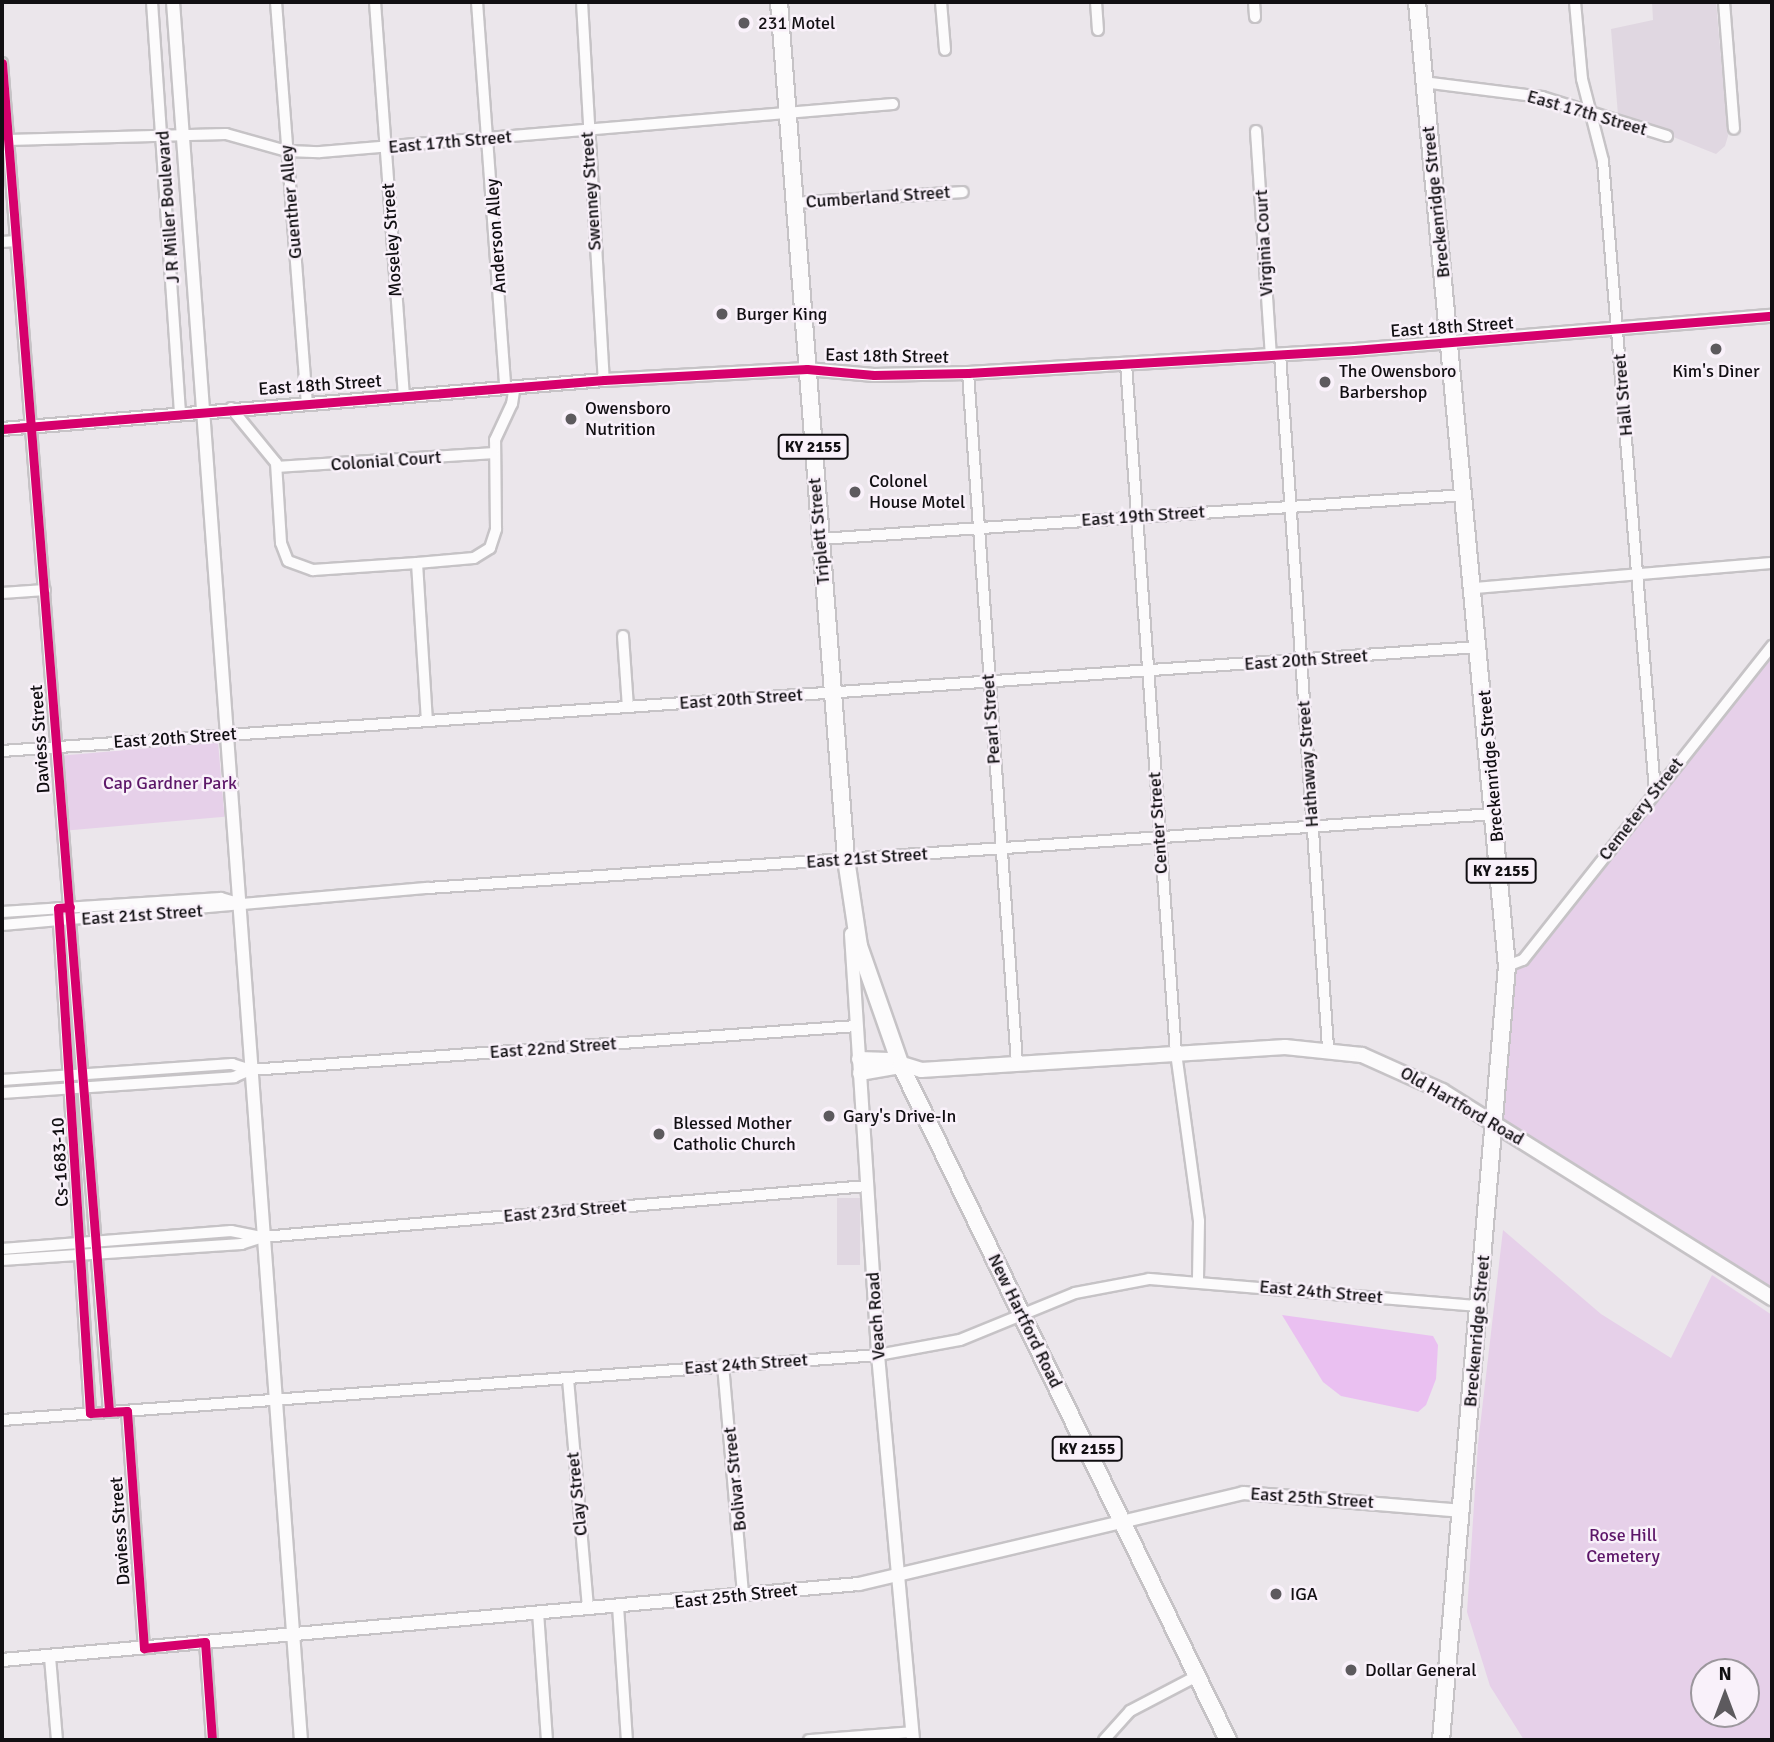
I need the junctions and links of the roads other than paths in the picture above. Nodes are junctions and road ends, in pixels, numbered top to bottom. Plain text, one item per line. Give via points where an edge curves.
1 (152, 2) edge
2 (173, 2) edge
3 (276, 2) edge
4 (375, 2) edge
5 (477, 2) edge
6 (582, 2) edge
7 (779, 2) edge
8 (941, 2) edge
9 (1096, 2) edge
10 (1254, 2) edge
11 (1417, 2) edge
12 (1574, 2) edge
13 (1724, 2) edge
14 (1255, 17) dead end
15 (1098, 30) dead end
16 (945, 50) dead end
17 (2, 63) edge
18 (1423, 82) junction
19 (893, 104) dead end
20 (786, 112) junction
21 (1592, 112) junction
22 (587, 129) junction
23 (1734, 129) dead end
24 (1256, 131) dead end
25 (163, 135) junction
26 (181, 135) junction
27 (1667, 136) dead end
28 (8, 140) junction
29 (489, 140) junction
30 (386, 148) junction
31 (287, 151) junction
32 (963, 192) dead end
33 (794, 203) junction
34 (16, 241) junction
35 (2, 242) edge
36 (191, 273) junction
37 (174, 274) junction
38 (1772, 316) edge
39 (1618, 330) junction
40 (1451, 342) junction
41 (1275, 354) junction
42 (1126, 363) junction
43 (807, 369) junction
44 (968, 373) junction
45 (604, 380) junction
46 (510, 387) junction
47 (404, 395) junction
48 (307, 402) junction
49 (230, 407) junction
50 (202, 410) junction
51 (180, 412) junction
52 (33, 427) junction
53 (2, 429) edge
54 (494, 453) junction
55 (277, 467) junction
56 (1465, 495) junction
57 (1290, 505) junction
58 (1137, 516) junction
59 (978, 528) junction
60 (820, 539) junction
61 (417, 563) junction
62 (1772, 564) edge
63 (1639, 575) junction
64 (1474, 588) junction
65 (45, 590) junction
66 (2, 593) edge
67 (623, 636) dead end
68 (1772, 646) edge
69 (1480, 647) junction
70 (1301, 660) junction
71 (1148, 670) junction
72 (989, 682) junction
73 (833, 692) junction
74 (628, 707) junction
75 (427, 721) junction
76 (226, 735) junction
77 (57, 747) junction
78 (2, 751) edge
79 (1656, 790) junction
80 (1495, 814) junction
81 (1312, 826) junction
82 (1159, 837) junction
83 (1001, 848) junction
84 (846, 859) junction
85 (850, 892) junction
86 (239, 903) junction
87 (70, 907) junction
88 (58, 908) junction
89 (2, 912) edge
90 (72, 920) junction
91 (59, 921) junction
92 (2, 925) edge
93 (1507, 967) junction
94 (856, 1026) junction
95 (1328, 1048) junction
96 (1176, 1053) junction
97 (1017, 1064) junction
98 (859, 1066) junction
99 (901, 1066) junction
100 (250, 1070) junction
101 (84, 1073) junction
102 (70, 1075) junction
103 (2, 1080) edge
104 (85, 1087) junction
105 (71, 1088) junction
106 (2, 1093) edge
107 (1497, 1125) junction
108 (867, 1186) junction
109 (262, 1237) junction
110 (80, 1241) junction
111 (96, 1241) junction
112 (2, 1249) edge
113 (98, 1255) junction
114 (81, 1256) junction
115 (2, 1260) edge
116 (1198, 1280) junction
117 (1772, 1297) edge
118 (1480, 1306) junction
119 (1022, 1316) junction
120 (878, 1355) junction
121 (723, 1365) junction
122 (568, 1379) junction
123 (275, 1401) junction
124 (127, 1411) junction
125 (109, 1412) junction
126 (90, 1413) junction
127 (2, 1420) edge
128 (1460, 1511) junction
129 (1121, 1521) junction
130 (899, 1577) junction
131 (744, 1594) junction
132 (618, 1606) junction
133 (588, 1608) junction
134 (538, 1612) junction
135 (292, 1633) junction
136 (205, 1642) junction
137 (144, 1648) junction
138 (50, 1657) junction
139 (2, 1660) edge
140 (1196, 1676) junction
141 (913, 1736) edge
142 (57, 1740) edge
143 (212, 1740) edge
144 (301, 1740) edge
145 (547, 1740) edge
146 (628, 1740) edge
147 (809, 1740) edge
148 (1104, 1740) edge
149 (1228, 1740) edge
150 (1441, 1740) edge

1 - 25 street, J R Miller Boulevard
2 - 26 street
3 - 31 street, Guenther Alley
4 - 30 street, Moseley Street
5 - 29 street, Anderson Alley
6 - 22 street, Swenney Street
7 - 20 main road, Triplett Street / KY 2155
8 - 16 street
9 - 15 street
10 - 14 street
11 - 18 main road, Breckenridge Street / KY 2155
12 - 21 street, Hall Street via 1582,79
13 - 23 street
17 - 28 street, Daviess Street
18 - 21 street, East 17th Street via 1542,97
18 - 40 main road, Breckenridge Street / KY 2155
19 - 20 street, East 17th Street
20 - 22 street, East 17th Street
20 - 33 main road, Triplett Street / KY 2155
21 - 27 street, East 17th Street
21 - 39 street, Hall Street via 1603,161
22 - 29 street, East 17th Street
22 - 45 street, Swenney Street
24 - 41 street, Virginia Court
25 - 26 street, East 17th Street
25 - 28 street, East 17th Street
25 - 37 street, J R Miller Boulevard
26 - 31 street, East 17th Street via 226,134
26 - 36 street
28 - 34 street, Daviess Street
29 - 30 street, East 17th Street
29 - 46 street, Anderson Alley
30 - 31 street, East 17th Street
30 - 47 street, Moseley Street
31 - 48 street, Guenther Alley
32 - 33 street, Cumberland Street
33 - 43 main road, Triplett Street / KY 2155
34 - 35 street
34 - 52 street, Daviess Street
36 - 37 street
36 - 50 street
37 - 51 street, J R Miller Boulevard
38 - 39 street, East 18th Street
39 - 40 street, East 18th Street
39 - 63 street, Hall Street
40 - 41 street, East 18th Street
40 - 56 main road, Breckenridge Street / KY 2155
41 - 42 street, East 18th Street
41 - 57 street, Hathaway Street
42 - 44 street, East 18th Street
42 - 58 street, Center Street
43 - 44 street, East 18th Street via 874,375
43 - 45 street, East 18th Street
43 - 60 main road, Triplett Street / KY 2155
44 - 59 street, Pearl Street
45 - 46 street, East 18th Street
46 - 47 street, East 18th Street
46 - 54 street
47 - 48 street, East 18th Street
48 - 49 street, East 18th Street
49 - 50 street, East 18th Street
49 - 55 street via 272,454
50 - 51 street, East 18th Street
50 - 76 street
51 - 52 street, East 18th Street
52 - 53 street, East 18th Street
52 - 65 street, Daviess Street
54 - 55 street, Colonial Court
54 - 61 street via 496,528 490,548 474,558
55 - 61 street via 281,543 295,566
56 - 57 street, East 19th Street
56 - 64 main road, Breckenridge Street / KY 2155
57 - 58 street, East 19th Street
57 - 70 street, Hathaway Street
58 - 59 street, East 19th Street
58 - 71 street, Center Street
59 - 60 street, East 19th Street
59 - 72 street, Pearl Street
60 - 73 main road, Triplett Street / KY 2155
61 - 75 street
62 - 63 street
63 - 64 street
63 - 79 street, Hall Street
64 - 69 main road, Breckenridge Street / KY 2155
65 - 66 street
65 - 77 street, Daviess Street
67 - 74 street
68 - 79 street, Cemetery Street
69 - 70 street, East 20th Street
69 - 80 main road, Breckenridge Street / KY 2155
70 - 71 street, East 20th Street
70 - 81 street, Hathaway Street
71 - 72 street, East 20th Street
71 - 82 street, Center Street
72 - 73 street, East 20th Street
72 - 83 street, Pearl Street
73 - 74 street, East 20th Street
73 - 84 main road, Triplett Street / KY 2155
74 - 75 street, East 20th Street
75 - 76 street, East 20th Street
76 - 77 street, East 20th Street
76 - 86 street
77 - 78 street, East 20th Street
77 - 87 street, Daviess Street
79 - 93 street, Cemetery Street via 1523,960
80 - 81 street, East 21st Street
80 - 93 main road, Breckenridge Street / KY 2155
81 - 82 street, East 21st Street
81 - 95 street, Hathaway Street
82 - 83 street, East 21st Street
82 - 96 street, Center Street
83 - 84 street, East 21st Street
83 - 97 street, Pearl Street
84 - 85 main road, Triplett Street / KY 2155
84 - 86 street, East 21st Street
85 - 94 street, Veach Road
85 - 99 main road, New Hartford Road / KY 2155 via 865,969
86 - 87 street, East 21st Street via 221,898
86 - 90 street, East 21st Street via 222,909
86 - 100 street
87 - 88 street, East 21st Street
87 - 90 street, Daviess Street
88 - 89 street, East 21st Street
88 - 91 street, Cs-1683-10
90 - 91 street, East 21st Street
90 - 101 street, Daviess Street
91 - 92 street, East 21st Street
91 - 102 street, Cs-1683-10
93 - 107 main road, Breckenridge Street / KY 2155
94 - 98 street, Veach Road
94 - 100 street, East 22nd Street
95 - 96 main road, Old Hartford Road
95 - 107 main road, Old Hartford Road via 1371,1058 1416,1077
96 - 97 main road, Old Hartford Road
96 - 116 street, Center Street via 1199,1221
97 - 99 main road, Old Hartford Road via 921,1070
98 - 99 main road, Old Hartford Road
98 - 108 street, Veach Road
99 - 119 main road, New Hartford Road / KY 2155
100 - 101 street, East 22nd Street via 232,1064
100 - 104 street, East 22nd Street via 234,1077
100 - 109 street
101 - 102 street, East 22nd Street
101 - 104 street, Daviess Street
102 - 103 street, East 22nd Street
102 - 105 street, Cs-1683-10
104 - 105 street, East 22nd Street
104 - 111 street, Daviess Street
105 - 106 street, East 22nd Street
105 - 110 street, Cs-1683-10
107 - 117 main road, Old Hartford Road
107 - 118 main road, Breckenridge Street / KY 2155
108 - 109 street, East 23rd Street
108 - 120 street, Veach Road
109 - 111 street, East 23rd Street via 230,1231
109 - 113 street, East 23rd Street via 240,1244
109 - 123 street
110 - 111 street, East 23rd Street
110 - 112 street, East 23rd Street
110 - 114 street, Cs-1683-10
111 - 113 street, Daviess Street
113 - 114 street, East 23rd Street
113 - 125 street, Daviess Street
114 - 115 street, East 23rd Street
114 - 126 street, Cs-1683-10
116 - 118 street, East 24th Street
116 - 119 street, East 24th Street via 1110,1284 1075,1293
118 - 128 main road, Breckenridge Street / KY 2155
119 - 120 street, East 24th Street via 960,1340
119 - 129 main road, New Hartford Road / KY 2155
120 - 121 street, East 24th Street
120 - 130 street, Veach Road
121 - 122 street, East 24th Street
121 - 131 street, Bolivar Street
122 - 123 street, East 24th Street
122 - 133 street, Clay Street
123 - 124 street, East 24th Street
123 - 135 street
124 - 125 street, East 24th Street
124 - 137 street, Daviess Street
125 - 126 street, East 24th Street
126 - 127 street, East 24th Street
128 - 129 street, East 25th Street via 1263,1492 1205,1499
128 - 150 main road, Breckenridge Street / KY 2155
129 - 130 street, East 25th Street
129 - 140 main road, New Hartford Road / KY 2155
130 - 131 street, East 25th Street
130 - 141 street, Veach Road
131 - 132 street, East 25th Street
132 - 133 street, East 25th Street
132 - 146 street
133 - 134 street, East 25th Street
134 - 135 street, East 25th Street
134 - 145 street
135 - 136 street, East 25th Street
135 - 144 street
136 - 137 street, East 25th Street
136 - 143 street
137 - 138 street, East 25th Street
138 - 139 street, East 25th Street
138 - 142 street
140 - 148 street via 1130,1710
140 - 149 main road, New Hartford Road / KY 2155
141 - 147 street

